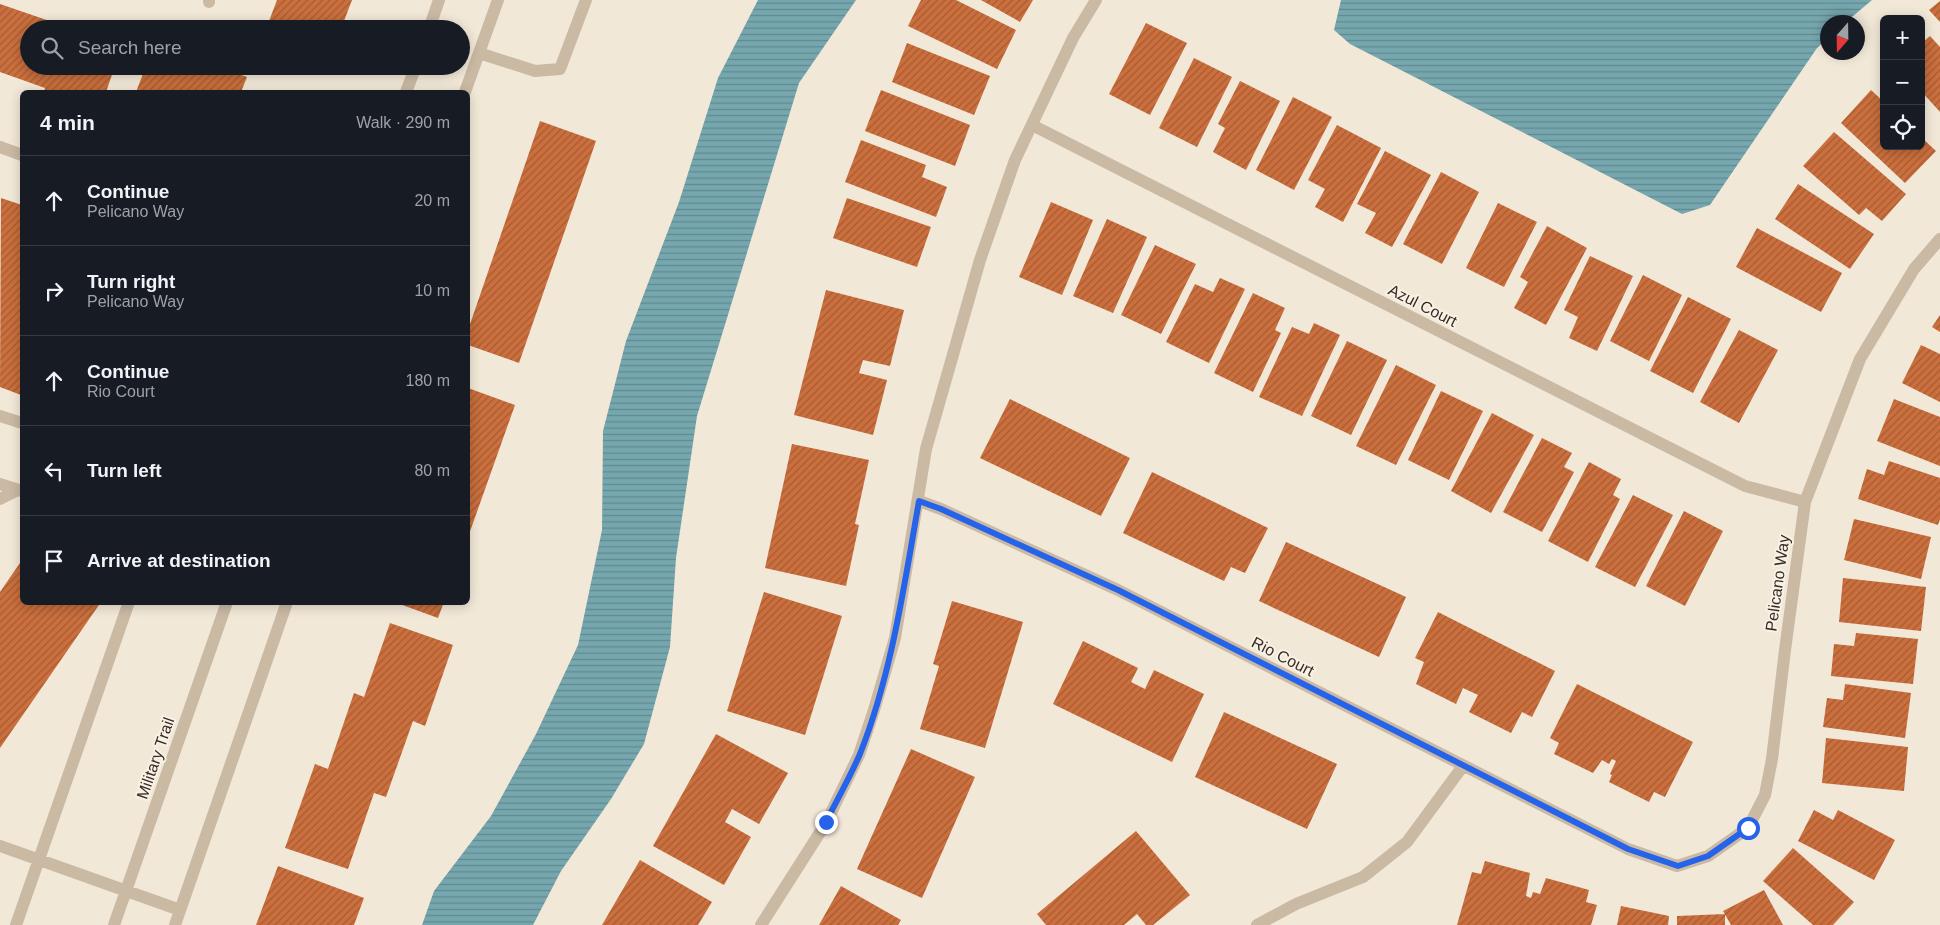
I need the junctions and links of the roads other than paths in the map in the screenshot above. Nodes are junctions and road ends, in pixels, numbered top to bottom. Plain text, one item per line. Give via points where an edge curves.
1 (439, 0) edge
2 (498, 0) edge
3 (586, 0) edge
4 (1096, 0) edge
5 (432, 20) edge
6 (479, 53) junction
7 (413, 75) edge
8 (407, 90) edge
9 (466, 90) edge
10 (1032, 124) junction
11 (0, 147) edge
12 (20, 154) edge
13 (1940, 239) edge
14 (0, 416) edge
15 (20, 423) edge
16 (0, 484) edge
17 (20, 490) edge
18 (0, 499) edge
19 (919, 501) junction
20 (1805, 502) junction
21 (128, 605) edge
22 (226, 605) edge
23 (286, 605) edge
24 (1463, 766) junction
25 (0, 846) edge
26 (1628, 849) joint
27 (39, 859) junction
28 (126, 891) junction
29 (180, 910) junction
30 (16, 925) edge
31 (114, 925) edge
32 (175, 925) edge
33 (761, 925) edge
34 (1257, 925) edge

1 - 5 street
2 - 6 street
3 - 6 street via 560,69 535,72
4 - 10 street via 1073,38
6 - 9 street
7 - 8 street
10 - 19 street via 1015,160 980,260 926,449
10 - 20 street, Azul Court via 1745,486
11 - 12 street
13 - 20 street, Pelicano Way via 1914,269 1860,359
14 - 15 street
16 - 17 street
17 - 18 street
19 - 24 street, Rio Court via 1118,590
19 - 33 street via 895,638 859,755 826,822
20 - 26 street, Pelicano Way via 1765,795 1748,828 1708,856 1678,866
21 - 27 street
22 - 28 street, Military Trail
23 - 29 street
24 - 26 street, Rio Court
24 - 34 street via 1406,842 1363,877 1296,904
25 - 27 street
27 - 28 street
27 - 30 street
28 - 29 street
28 - 31 street, Military Trail
29 - 32 street

